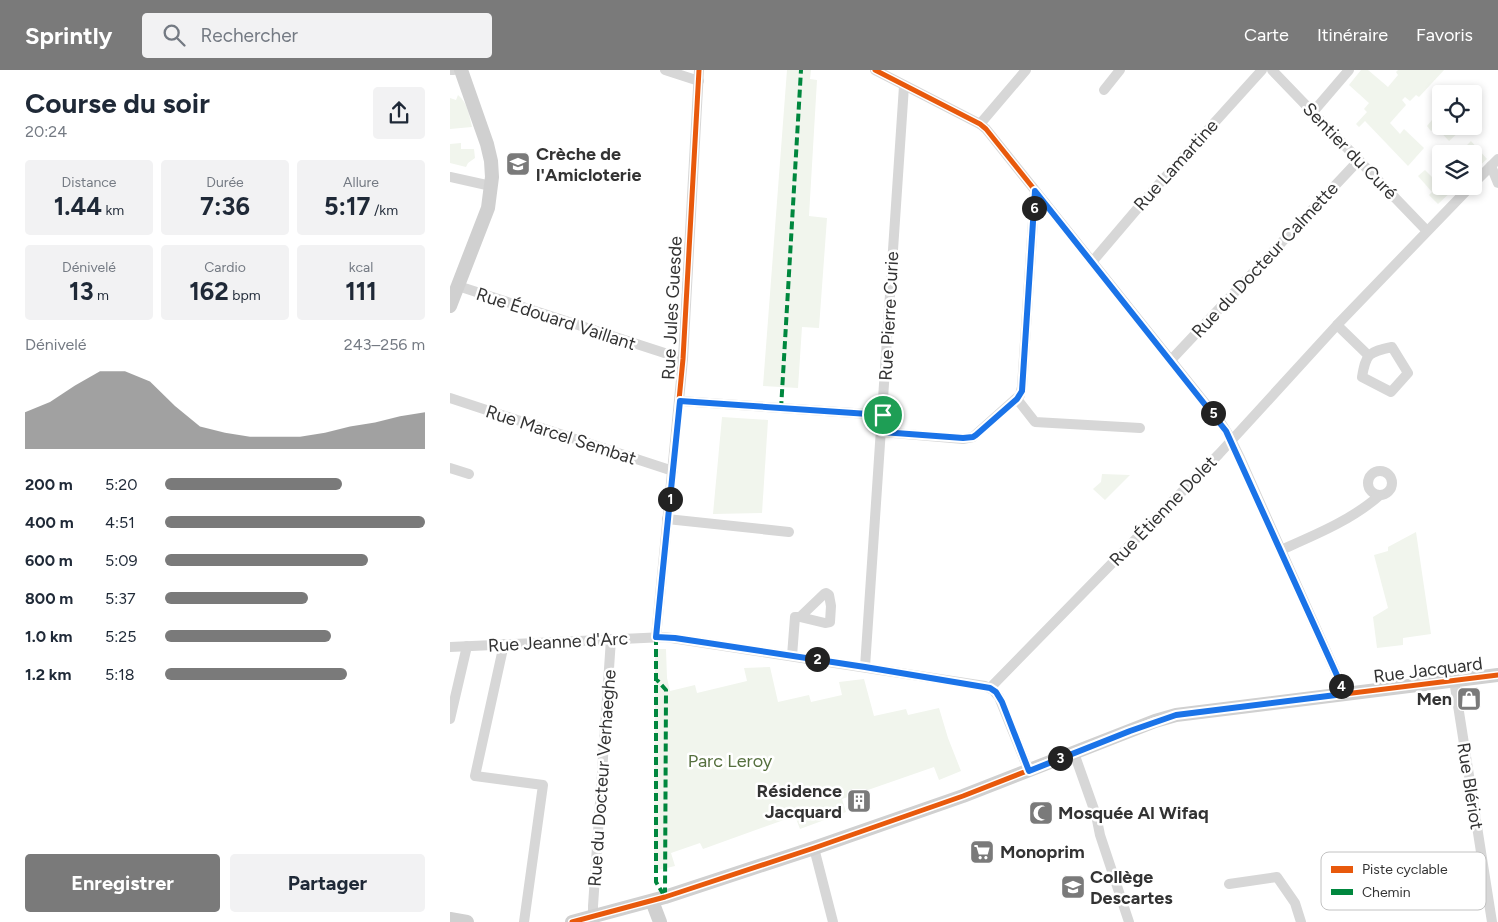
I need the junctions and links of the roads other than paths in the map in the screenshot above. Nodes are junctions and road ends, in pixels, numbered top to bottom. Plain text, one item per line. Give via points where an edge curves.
1 (450, 70) edge
2 (454, 70) edge
3 (461, 70) edge
4 (665, 70) edge
5 (699, 70) edge
6 (875, 70) edge
7 (1026, 70) edge
8 (1120, 70) edge
9 (1262, 70) edge
10 (1272, 70) edge
11 (1349, 70) edge
12 (699, 81) junction
13 (904, 86) junction
14 (1104, 90) dead end
15 (1313, 112) junction
16 (980, 124) junction
17 (1359, 160) junction
18 (1495, 162) edge
19 (1482, 176) edge
20 (450, 177) edge
21 (1498, 183) edge
22 (491, 186) junction
23 (1035, 191) junction
24 (1462, 195) edge
25 (1427, 231) junction
26 (1092, 262) junction
27 (458, 286) junction
28 (450, 306) edge
29 (1337, 325) junction
30 (1368, 355) junction
31 (683, 360) junction
32 (1171, 360) junction
33 (450, 398) edge
34 (1017, 399) junction
35 (680, 401) junction
36 (883, 415) junction
37 (1140, 428) dead end
38 (882, 432) junction
39 (1231, 440) junction
40 (450, 468) edge
41 (673, 471) junction
42 (469, 474) dead end
43 (1380, 495) dead end
44 (667, 519) junction
45 (789, 532) dead end
46 (1281, 550) junction
47 (800, 617) dead end
48 (656, 637) junction
49 (611, 639) junction
50 (504, 644) junction
51 (467, 646) junction
52 (450, 647) edge
53 (792, 656) junction
54 (865, 667) junction
55 (1498, 675) edge
56 (1454, 680) junction
57 (990, 688) junction
58 (1344, 694) junction
59 (450, 719) edge
60 (1074, 753) junction
61 (1029, 771) junction
62 (814, 848) junction
63 (1481, 852) edge
64 (1229, 884) dead end
65 (1486, 884) edge
66 (652, 901) junction
67 (594, 917) junction
68 (450, 919) edge
69 (468, 922) edge
70 (524, 922) edge
71 (572, 922) edge
72 (660, 922) edge
73 (833, 922) edge
74 (1129, 922) edge
75 (1301, 922) edge
76 (1492, 922) edge

1 - 2 street
3 - 22 street via 488,149
4 - 12 street
5 - 12 street, Rue Jules Guesde
6 - 13 street
7 - 16 street
8 - 14 street
9 - 26 street, Rue Lamartine
10 - 15 street, Sentier du Curé
11 - 15 street
12 - 31 street, Rue Jules Guesde
13 - 16 street
13 - 36 street, Rue Pierre Curie
15 - 17 street, Sentier du Curé
16 - 23 street
17 - 25 street, Sentier du Curé
17 - 32 street, Rue du Docteur Calmette
18 - 19 street
18 - 21 street
20 - 22 street
22 - 27 street via 485,216
23 - 26 street
23 - 34 street via 1022,387
24 - 25 street, Rue Étienne Dolet
25 - 29 street, Rue Étienne Dolet
26 - 32 street
27 - 28 street
27 - 31 street, Rue Édouard Vaillant
29 - 30 street
29 - 39 street, Rue Étienne Dolet
30 - 30 street via 1392,347 1408,374 1391,392 1362,377
31 - 35 street, Rue Jules Guesde
32 - 39 street
33 - 41 street, Rue Marcel Sembat
34 - 37 street via 1035,422
34 - 38 street via 973,437
35 - 36 street
35 - 41 street, Rue Jules Guesde
36 - 38 street, Rue Pierre Curie
38 - 54 street, Rue Pierre Curie
39 - 46 street
39 - 57 street, Rue Étienne Dolet
40 - 42 street
41 - 44 street, Rue Jules Guesde
43 - 46 street via 1324,531
44 - 45 street
44 - 48 street, Rue Jules Guesde
46 - 58 street
47 - 53 street via 794,617
48 - 49 street, Rue Jeanne d'Arc
48 - 53 street, Rue Jeanne d'Arc
49 - 50 street, Rue Jeanne d'Arc
49 - 67 street, Rue du Docteur Verhaeghe
50 - 51 street, Rue Jeanne d'Arc
50 - 70 street via 475,776 543,785
51 - 52 street, Rue Jeanne d'Arc
51 - 59 street
53 - 54 street, Rue Jeanne d'Arc
54 - 57 street, Rue Jeanne d'Arc
55 - 56 street, Rue Jacquard
56 - 58 street, Rue Jacquard
56 - 63 street, Rue Blériot
57 - 61 street via 1002,702
58 - 60 street, Rue Jacquard via 1187,713 1155,721
60 - 61 street, Rue Jacquard
60 - 74 street
61 - 62 street, Rue Jacquard
62 - 66 street, Rue Jacquard
62 - 73 street
64 - 75 street via 1277,877 1295,903
65 - 76 street, Rue Blériot
66 - 67 street, Rue Jacquard
66 - 72 street
67 - 71 street, Rue Jacquard
68 - 69 street

